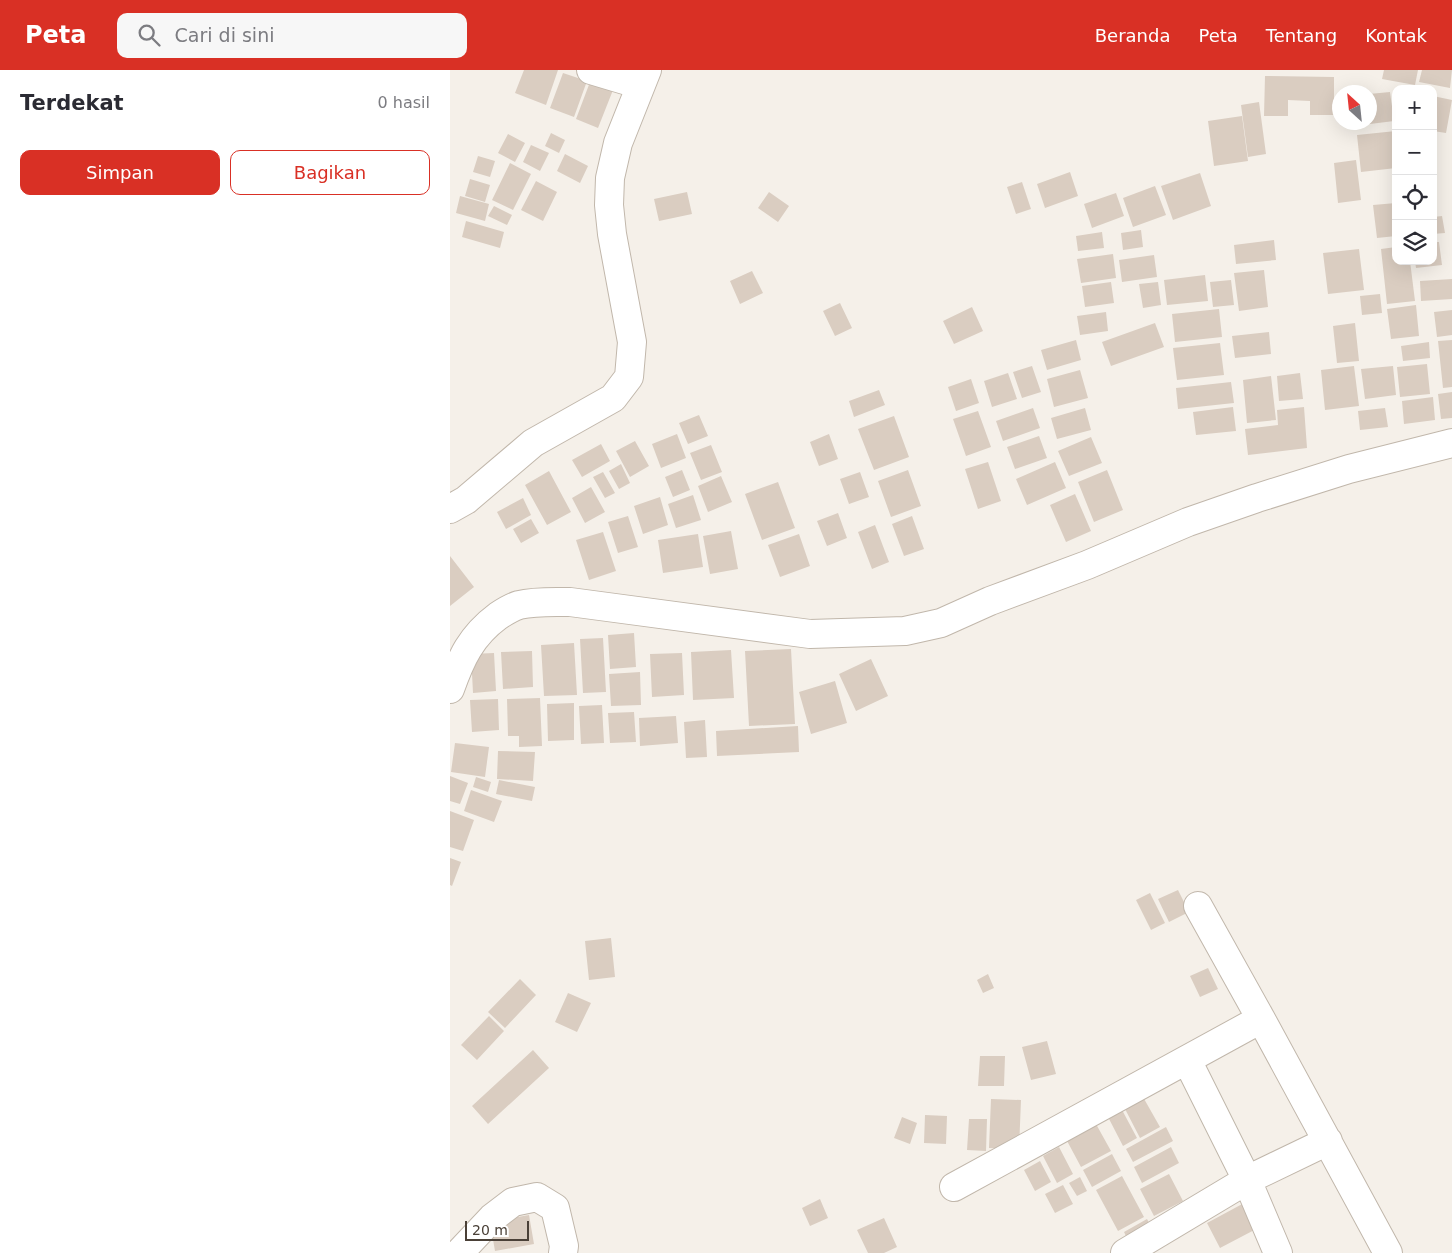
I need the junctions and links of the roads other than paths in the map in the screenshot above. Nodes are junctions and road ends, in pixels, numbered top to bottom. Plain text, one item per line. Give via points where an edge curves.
1 (591, 70) edge
2 (644, 77) edge
3 (1452, 443) edge
4 (450, 509) edge
5 (450, 689) edge
6 (1198, 906) dead end
7 (1261, 1018) junction
8 (1187, 1060) junction
9 (1328, 1141) junction
10 (1247, 1180) junction
11 (954, 1188) dead end
12 (459, 1253) edge
13 (562, 1253) edge
14 (1125, 1253) edge
15 (1278, 1253) edge
16 (1388, 1253) edge

1 - 2 street
2 - 4 street via 618,143 610,178 612,234 632,342 629,377 613,398 533,443 466,500
3 - 5 street via 1349,469 1188,522 1086,566 941,622 906,631 810,634 570,602 518,605 484,626 468,646
6 - 7 street
7 - 8 street
7 - 9 street
8 - 10 street
8 - 11 street
9 - 10 street
9 - 16 street
10 - 14 street
10 - 15 street
12 - 13 street via 492,1218 513,1202 536,1197 555,1208 564,1246

